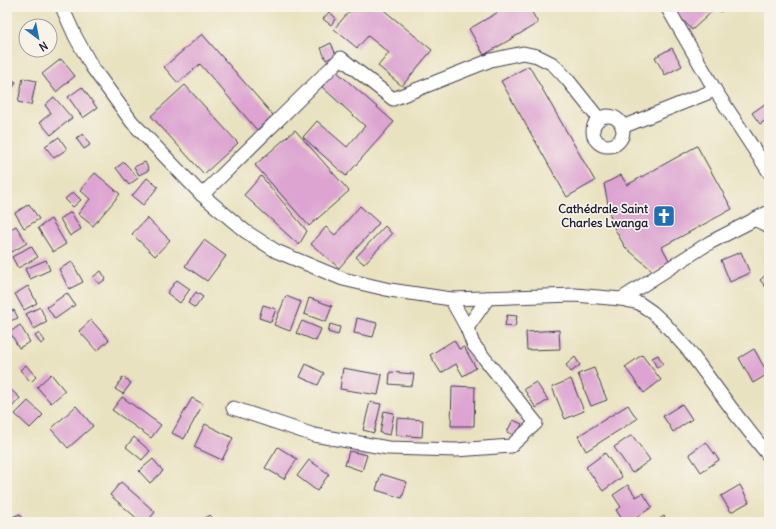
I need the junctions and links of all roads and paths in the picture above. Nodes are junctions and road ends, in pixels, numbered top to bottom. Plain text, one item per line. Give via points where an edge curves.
1 (62, 7) edge
2 (667, 7) edge
3 (715, 90) junction
4 (599, 119) junction
5 (622, 127) junction
6 (769, 172) edge
7 (202, 194) junction
8 (769, 212) edge
9 (754, 220) junction
10 (769, 226) edge
11 (488, 298) junction
12 (451, 299) junction
13 (621, 299) junction
14 (467, 328) junction
15 (233, 408) dead end
16 (769, 456) edge

1 - 7 street via 92,66 132,122
2 - 3 street
3 - 5 street
3 - 6 street
4 - 5 street via 604,116 616,118
4 - 5 street via 593,128 596,140 600,144 617,143 623,133
4 - 7 street via 553,64 537,56 524,53 491,60 393,99 340,58
7 - 12 street via 245,231 276,251 343,279 390,290
8 - 9 street
9 - 10 street
9 - 13 street via 710,243
11 - 12 street
11 - 13 street via 575,295
11 - 14 street
12 - 14 street
13 - 16 street via 639,303 664,323 689,351
14 - 15 street via 473,344 536,423 511,446 456,450 388,448 314,435

